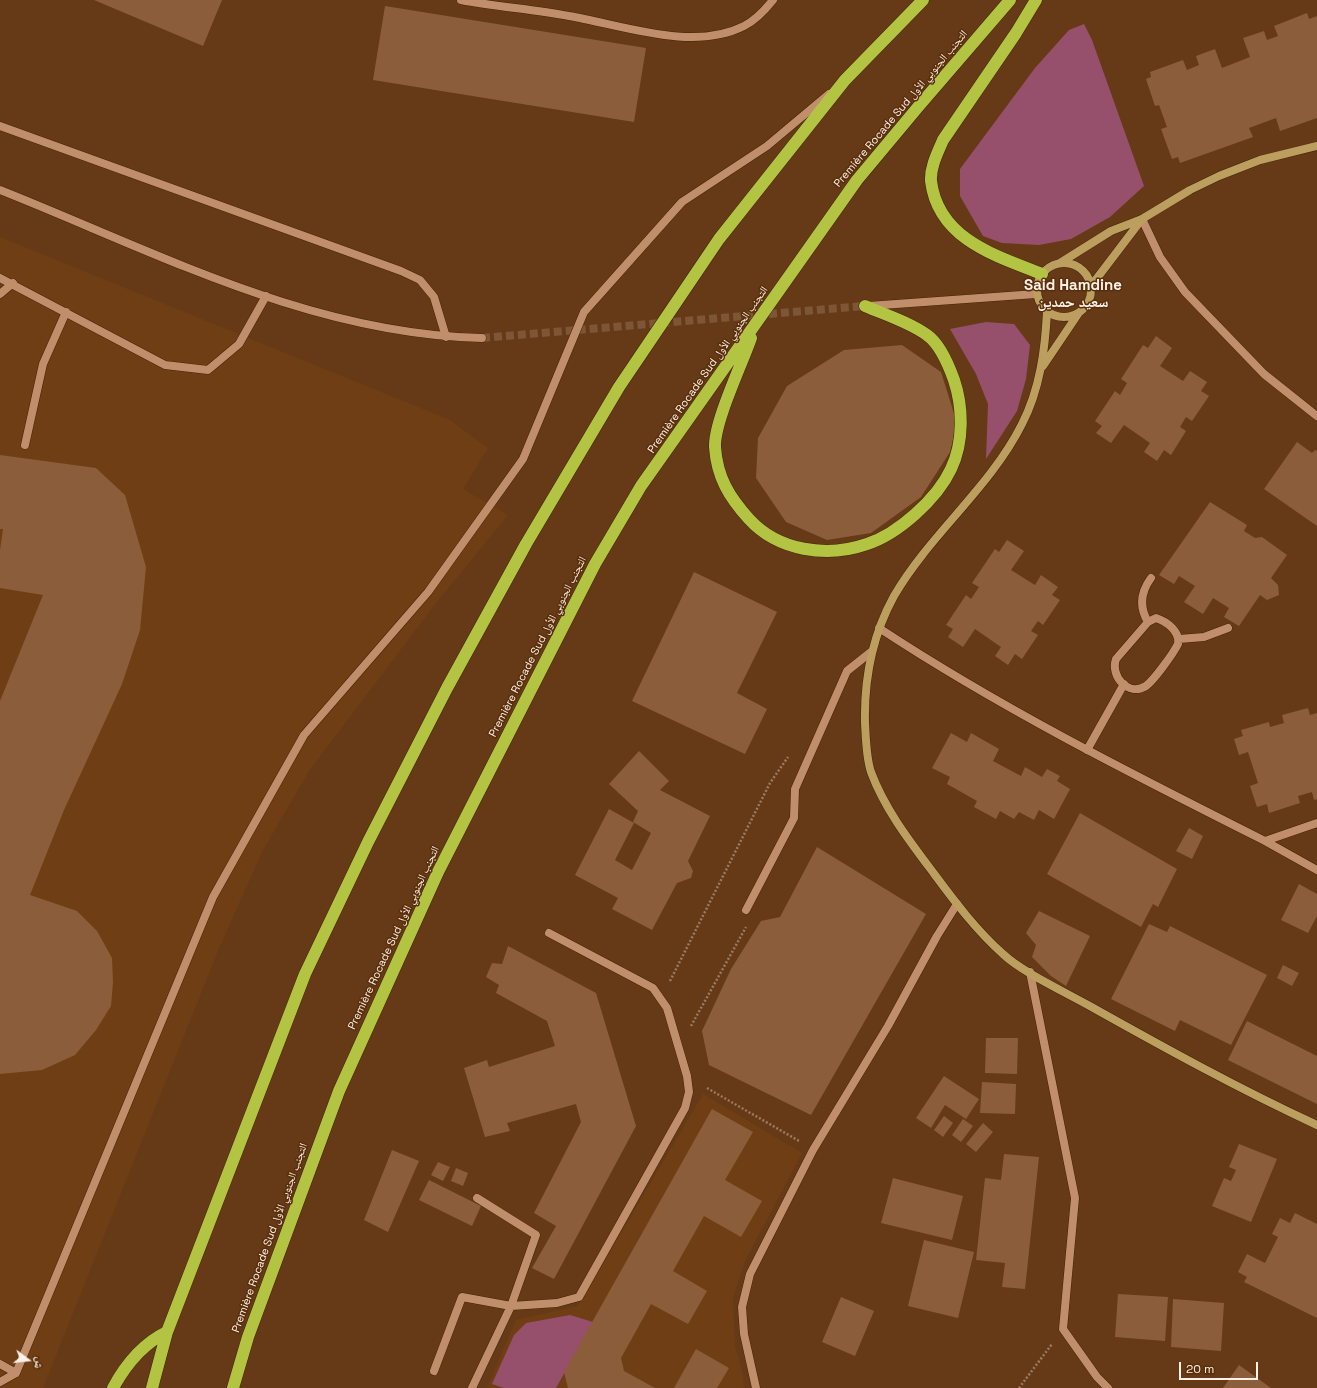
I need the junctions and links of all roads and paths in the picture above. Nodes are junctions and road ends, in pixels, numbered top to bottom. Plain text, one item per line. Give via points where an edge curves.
1 (461, 0) edge
2 (773, 0) edge
3 (1010, 0) edge
4 (1036, 0) edge
5 (921, 1) edge
6 (845, 80) junction
7 (0, 126) edge
8 (1317, 146) edge
9 (0, 190) edge
10 (1142, 219) junction
11 (1060, 263) junction
12 (1042, 274) junction
13 (0, 278) edge
14 (12, 283) junction
15 (1091, 286) junction
16 (0, 294) edge
17 (1036, 294) junction
18 (266, 296) junction
19 (865, 306) joint
20 (66, 312) junction
21 (1047, 312) junction
22 (1079, 312) junction
23 (755, 325) junction
24 (446, 338) junction
25 (482, 338) tunnel mouth
26 (1042, 368) junction
27 (1317, 416) edge
28 (25, 445) dead end
29 (1151, 578) dead end
30 (1148, 622) junction
31 (879, 628) junction
32 (1228, 628) dead end
33 (1179, 639) junction
34 (871, 652) junction
35 (1124, 684) junction
36 (1087, 750) junction
37 (791, 752) dead end
38 (1317, 824) edge
39 (1265, 841) junction
40 (1317, 870) edge
41 (957, 904) junction
42 (746, 910) joint
43 (549, 933) dead end
44 (1030, 972) junction
45 (661, 997) junction
46 (679, 1048) junction
47 (687, 1076) junction
48 (1317, 1125) edge
49 (813, 1150) junction
50 (476, 1198) dead end
51 (511, 1306) junction
52 (1063, 1329) junction
53 (167, 1332) junction
54 (0, 1364) edge
55 (434, 1372) dead end
56 (16, 1373) junction
57 (0, 1382) edge
58 (113, 1388) edge
59 (152, 1388) edge
60 (233, 1388) edge
61 (472, 1388) edge
62 (756, 1388) edge
63 (1019, 1388) edge
64 (1108, 1388) edge

1 - 2 street via 696,37 730,32 745,26 760,16
3 - 23 highway, Première Rocade Sud التجنب الجنوبي الأول via 857,180
4 - 12 highway via 943,140 935,158 931,180 939,207 954,229 972,245
5 - 6 highway
6 - 53 highway via 719,239 618,387 526,544 455,674 368,842 305,974
6 - 56 street via 767,146 682,202 584,312 523,459 428,592 304,735 213,897
7 - 24 street via 420,280 434,297
8 - 10 main road via 1260,160 1219,176
9 - 18 street via 167,260
10 - 11 main road via 1111,231
10 - 15 main road
10 - 27 street via 1160,257 1185,292 1264,374
11 - 12 main road via 1046,268
11 - 15 main road via 1076,266 1088,278
12 - 17 main road via 1038,280
13 - 14 street
14 - 16 street
14 - 20 street
15 - 22 main road via 1089,300
17 - 19 street
17 - 21 main road
18 - 20 street via 239,344 208,370 165,364
18 - 24 street via 380,328
19 - 23 highway via 929,336 947,362 960,398 960,440 952,469 940,488 917,512 891,533 868,544 838,551 798,548 776,539 754,525 732,501 719,473 715,445 720,423
20 - 28 street via 43,364
21 - 22 main road via 1064,317
21 - 26 main road
22 - 26 main road
23 - 60 highway, Première Rocade Sud التجنب الجنوبي الأول via 641,486 595,564 438,872 338,1091 248,1337
24 - 25 street
26 - 31 main road via 1023,423 1004,454 909,573
29 - 30 street via 1142,595 1143,614
30 - 33 street via 1156,618 1161,620 1176,632
30 - 35 street via 1114,664 1115,674
31 - 34 main road
31 - 36 street via 930,661
32 - 33 street via 1204,637
33 - 35 street via 1176,649 1148,684 1135,689
34 - 41 main road via 865,682 866,740 871,770 887,805 916,850
34 - 42 street via 847,671 795,789 794,818
35 - 36 street
36 - 39 street
37 - 45 path via 770,783
38 - 39 street
39 - 40 street
41 - 44 main road via 1004,956
41 - 49 street via 888,1026
42 - 46 path via 746,928
43 - 45 street via 653,988
44 - 48 main road via 1231,1082
44 - 52 street via 1076,1198
45 - 46 street
46 - 47 street
47 - 49 path
47 - 51 street via 689,1092 685,1108 579,1297 557,1303
49 - 62 street via 750,1274 745,1294 742,1307 744,1334
50 - 51 street via 536,1235
51 - 55 street via 462,1297
51 - 61 street
52 - 63 path
52 - 64 street via 1097,1377
53 - 58 highway via 151,1339 126,1366
53 - 59 highway
54 - 56 street
56 - 57 street

